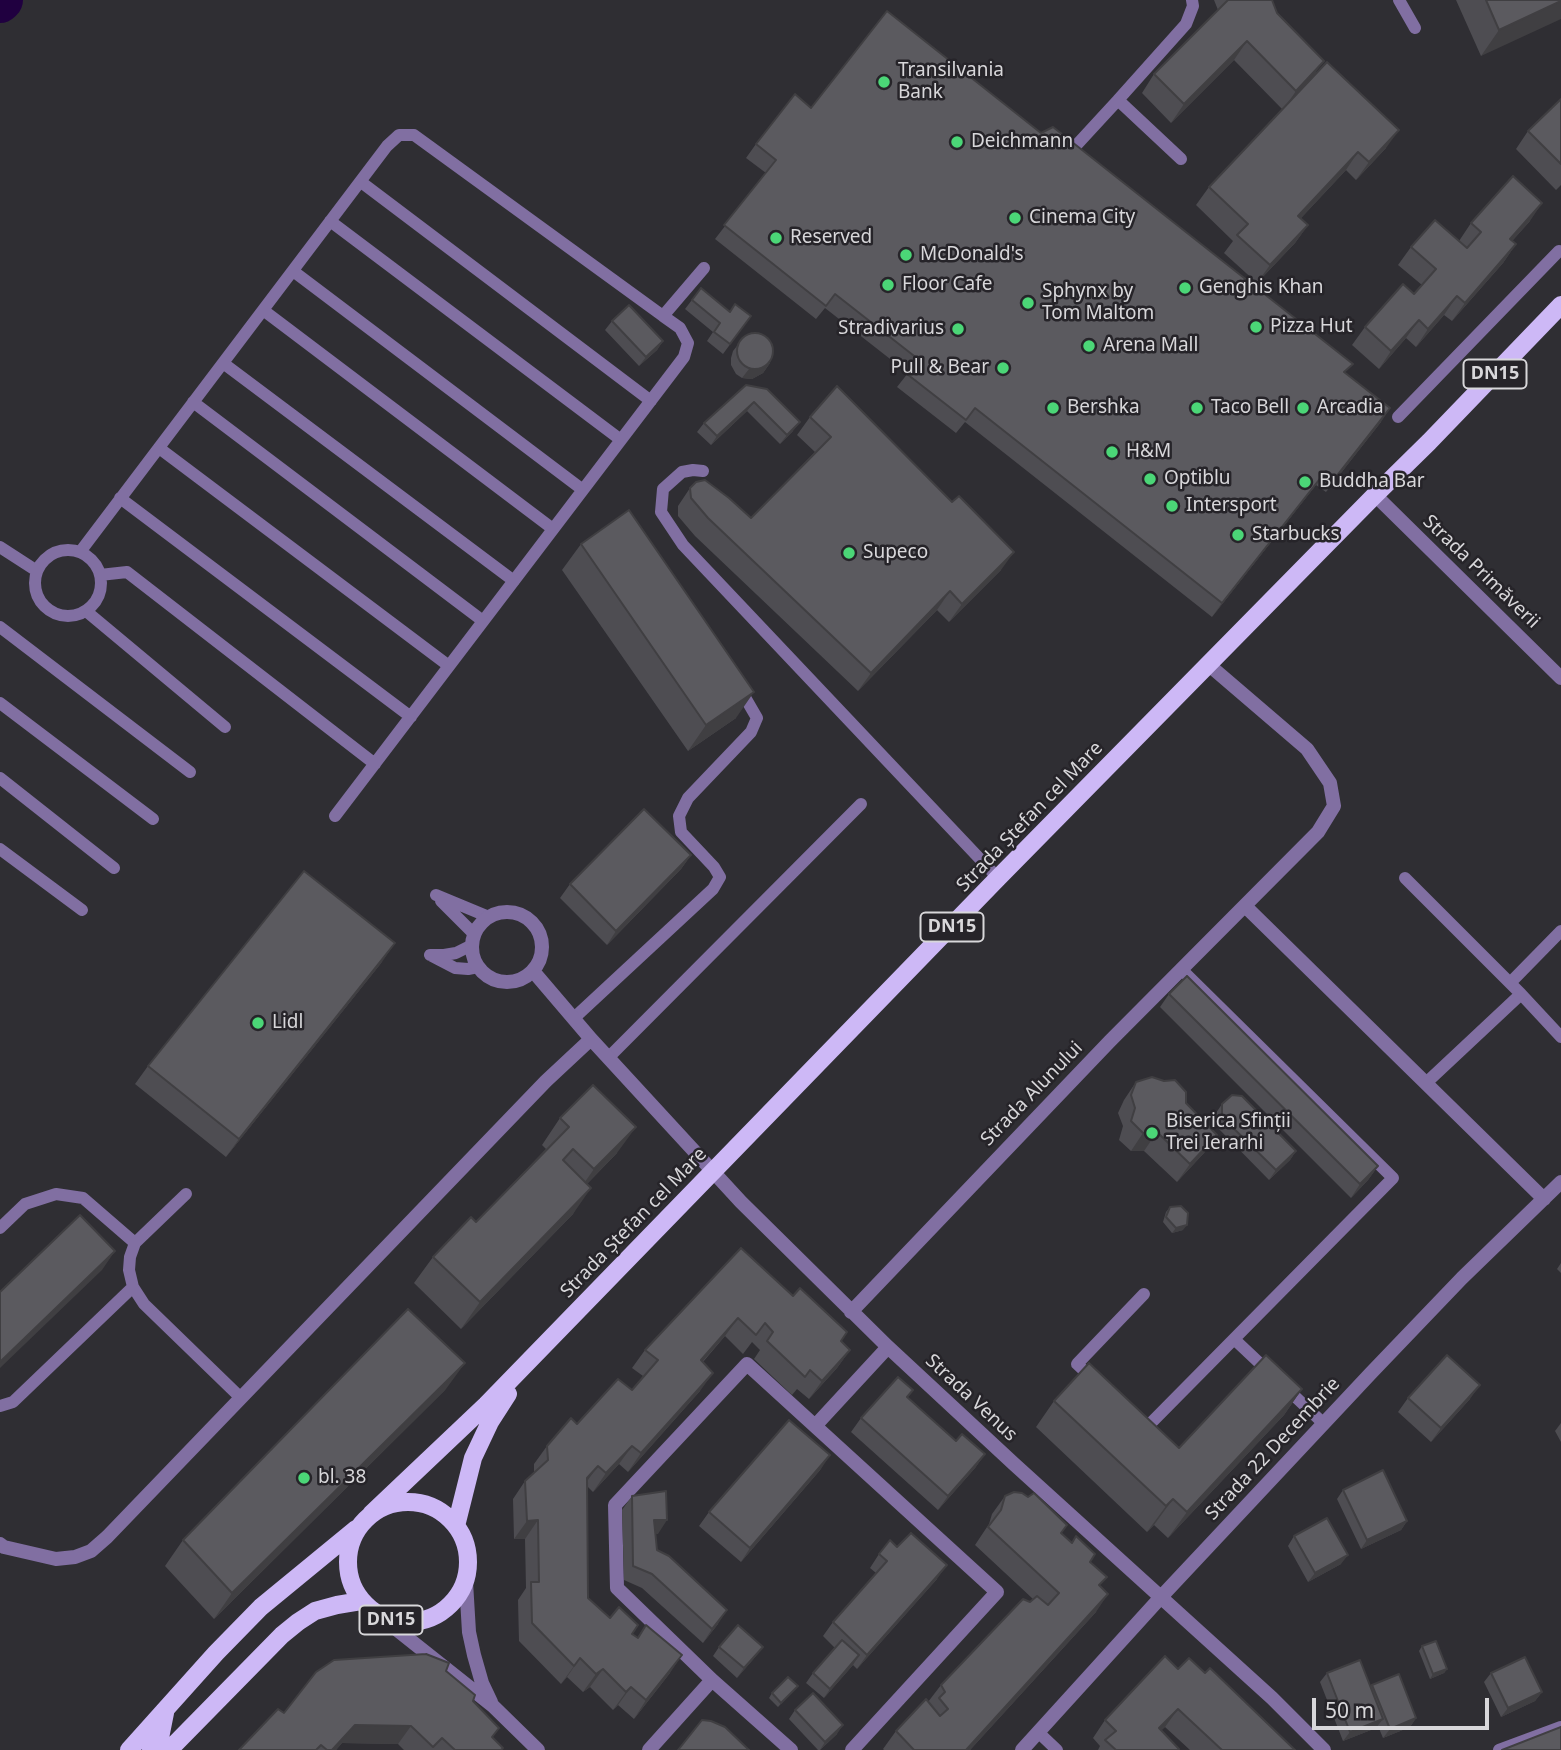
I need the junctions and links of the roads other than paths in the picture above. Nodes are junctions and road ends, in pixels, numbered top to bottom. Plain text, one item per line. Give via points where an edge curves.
1 (1192, 0) edge
2 (1399, 0) edge
3 (1415, 27) dead end
4 (1118, 100) junction
5 (1071, 151) edge
6 (1181, 159) dead end
7 (360, 182) junction
8 (330, 221) junction
9 (1559, 251) dead end
10 (704, 268) dead end
11 (293, 271) junction
12 (1561, 305) edge
13 (263, 310) junction
14 (663, 316) junction
15 (223, 363) junction
16 (651, 401) junction
17 (193, 402) junction
18 (1398, 417) dead end
19 (621, 440) junction
20 (159, 447) junction
21 (703, 471) dead end
22 (583, 490) junction
23 (1375, 495) junction
24 (120, 498) junction
25 (553, 529) junction
26 (0, 547) edge
27 (80, 552) junction
28 (37, 571) junction
29 (100, 575) junction
30 (514, 581) junction
31 (86, 611) junction
32 (483, 621) junction
33 (0, 627) edge
34 (1209, 665) junction
35 (449, 666) junction
36 (1561, 677) edge
37 (734, 680) edge
38 (0, 703) edge
39 (411, 717) junction
40 (226, 727) dead end
41 (375, 764) junction
42 (190, 772) dead end
43 (0, 778) edge
44 (861, 804) dead end
45 (335, 816) dead end
46 (153, 820) dead end
47 (0, 849) edge
48 (114, 868) dead end
49 (998, 878) junction
50 (1405, 878) dead end
51 (1245, 906) junction
52 (82, 910) dead end
53 (489, 917) junction
54 (1561, 932) edge
55 (473, 940) junction
56 (478, 967) junction
57 (1181, 970) junction
58 (533, 971) junction
59 (1510, 982) junction
60 (1521, 993) junction
61 (574, 1018) junction
62 (1561, 1037) edge
63 (591, 1039) junction
64 (609, 1057) junction
65 (1426, 1083) junction
66 (712, 1172) junction
67 (1561, 1182) edge
68 (186, 1194) dead end
69 (1544, 1199) junction
70 (0, 1228) edge
71 (135, 1242) junction
72 (133, 1287) junction
73 (1144, 1294) dead end
74 (851, 1312) junction
75 (1234, 1339) junction
76 (888, 1347) junction
77 (531, 1360) junction
78 (1106, 1392) edge
79 (241, 1398) junction
80 (0, 1406) edge
81 (1136, 1419) edge
82 (1323, 1423) junction
83 (815, 1426) junction
84 (371, 1514) junction
85 (456, 1526) junction
86 (359, 1527) junction
87 (0, 1545) edge
88 (466, 1582) junction
89 (1161, 1597) junction
90 (361, 1601) junction
91 (381, 1617) junction
92 (712, 1679) junction
93 (493, 1706) junction
94 (166, 1710) junction
95 (1561, 1727) edge
96 (1038, 1732) junction
97 (130, 1750) edge
98 (151, 1750) edge
99 (169, 1750) edge
100 (538, 1750) edge
101 (649, 1750) edge
102 (791, 1750) edge
103 (852, 1750) edge
104 (1022, 1750) edge
105 (1057, 1750) edge
106 (1324, 1750) edge
107 (1499, 1750) edge

1 - 4 lane via 1186,24
2 - 3 lane
4 - 5 lane
4 - 6 lane
7 - 8 lane
7 - 14 lane via 387,146 400,135 414,135
7 - 16 lane
8 - 11 lane
8 - 19 lane
9 - 18 lane
10 - 14 lane
11 - 13 lane
11 - 22 lane
12 - 23 main road, Strada Ștefan cel Mare / DN15
13 - 15 lane
13 - 25 lane
14 - 16 lane via 680,328 688,343 684,357
15 - 17 lane
15 - 30 lane
16 - 19 lane
17 - 20 lane
17 - 32 lane
19 - 22 lane
20 - 24 lane
20 - 35 lane
21 - 49 lane via 682,472 663,489 661,512 683,545
22 - 25 lane
23 - 34 main road, Strada Ștefan cel Mare / DN15
23 - 36 street, Strada Primăverii
24 - 27 lane
24 - 39 lane
25 - 30 lane
26 - 28 lane
27 - 28 lane via 59,551
27 - 29 lane via 89,557
28 - 31 lane via 36,592 47,609 66,616
29 - 31 lane via 99,595
29 - 41 lane via 127,572
30 - 32 lane
31 - 40 lane
32 - 35 lane
33 - 42 lane
34 - 49 main road, Strada Ștefan cel Mare / DN15
34 - 51 street, Strada Alunului via 1307,748 1330,783 1335,806 1318,832
35 - 39 lane
37 - 61 lane via 757,718 751,733 688,798 679,817 681,832 720,877 713,889
38 - 46 lane
39 - 41 lane
41 - 45 lane
43 - 48 lane
44 - 64 lane
47 - 52 lane
49 - 66 main road, Strada Ștefan cel Mare / DN15
50 - 59 lane
51 - 57 street, Strada Alunului
51 - 65 street
53 - 55 street
53 - 55 lane via 436,895
53 - 58 street via 511,912 532,921 542,942 542,954
54 - 59 lane
55 - 56 street
55 - 56 lane via 456,953 430,955 454,968
56 - 58 street via 497,981 509,982
57 - 74 street, Strada Alunului
57 - 75 lane via 1393,1178
58 - 61 street, Strada Venus
59 - 60 lane
60 - 62 lane
60 - 65 lane
61 - 63 street, Strada Venus
63 - 64 street, Strada Venus
63 - 79 street
64 - 66 street, Strada Venus
65 - 69 street
66 - 74 street, Strada Venus
66 - 77 main road, Strada Ștefan cel Mare / DN15
67 - 69 street, Strada 22 Decembrie
68 - 71 lane
69 - 82 street, Strada 22 Decembrie
70 - 71 lane via 25,1204 56,1194 83,1198
71 - 72 lane via 129,1270
72 - 79 lane via 144,1304
72 - 80 lane via 13,1402
73 - 78 lane via 1077,1364
74 - 76 street, Strada Venus
75 - 81 lane via 1146,1429
75 - 82 lane
76 - 83 street
76 - 89 street, Strada Venus
77 - 84 main road, DN15
77 - 85 main road, DN15 via 489,1422 473,1458
79 - 87 street via 91,1551 56,1559
82 - 89 street, Strada 22 Decembrie
83 - 92 street via 747,1364 615,1505 617,1588
83 - 103 street via 996,1592
84 - 85 main road, DN15 via 388,1505 426,1504
84 - 86 main road, DN15
85 - 88 main road via 466,1543
86 - 90 main road, DN15 via 347,1564
86 - 94 main road, DN15 via 261,1607
88 - 91 main road, DN15 via 441,1614 401,1623
88 - 93 street via 474,1655
89 - 96 street, Strada 22 Decembrie
89 - 106 street, Strada Venus
90 - 91 main road, DN15
90 - 99 main road, DN15 via 316,1611 298,1622
91 - 93 street
92 - 101 street
92 - 102 street
93 - 100 street
94 - 97 main road, DN15
94 - 98 main road via 159,1743
95 - 107 lane
96 - 104 street, Strada 22 Decembrie
96 - 105 lane

